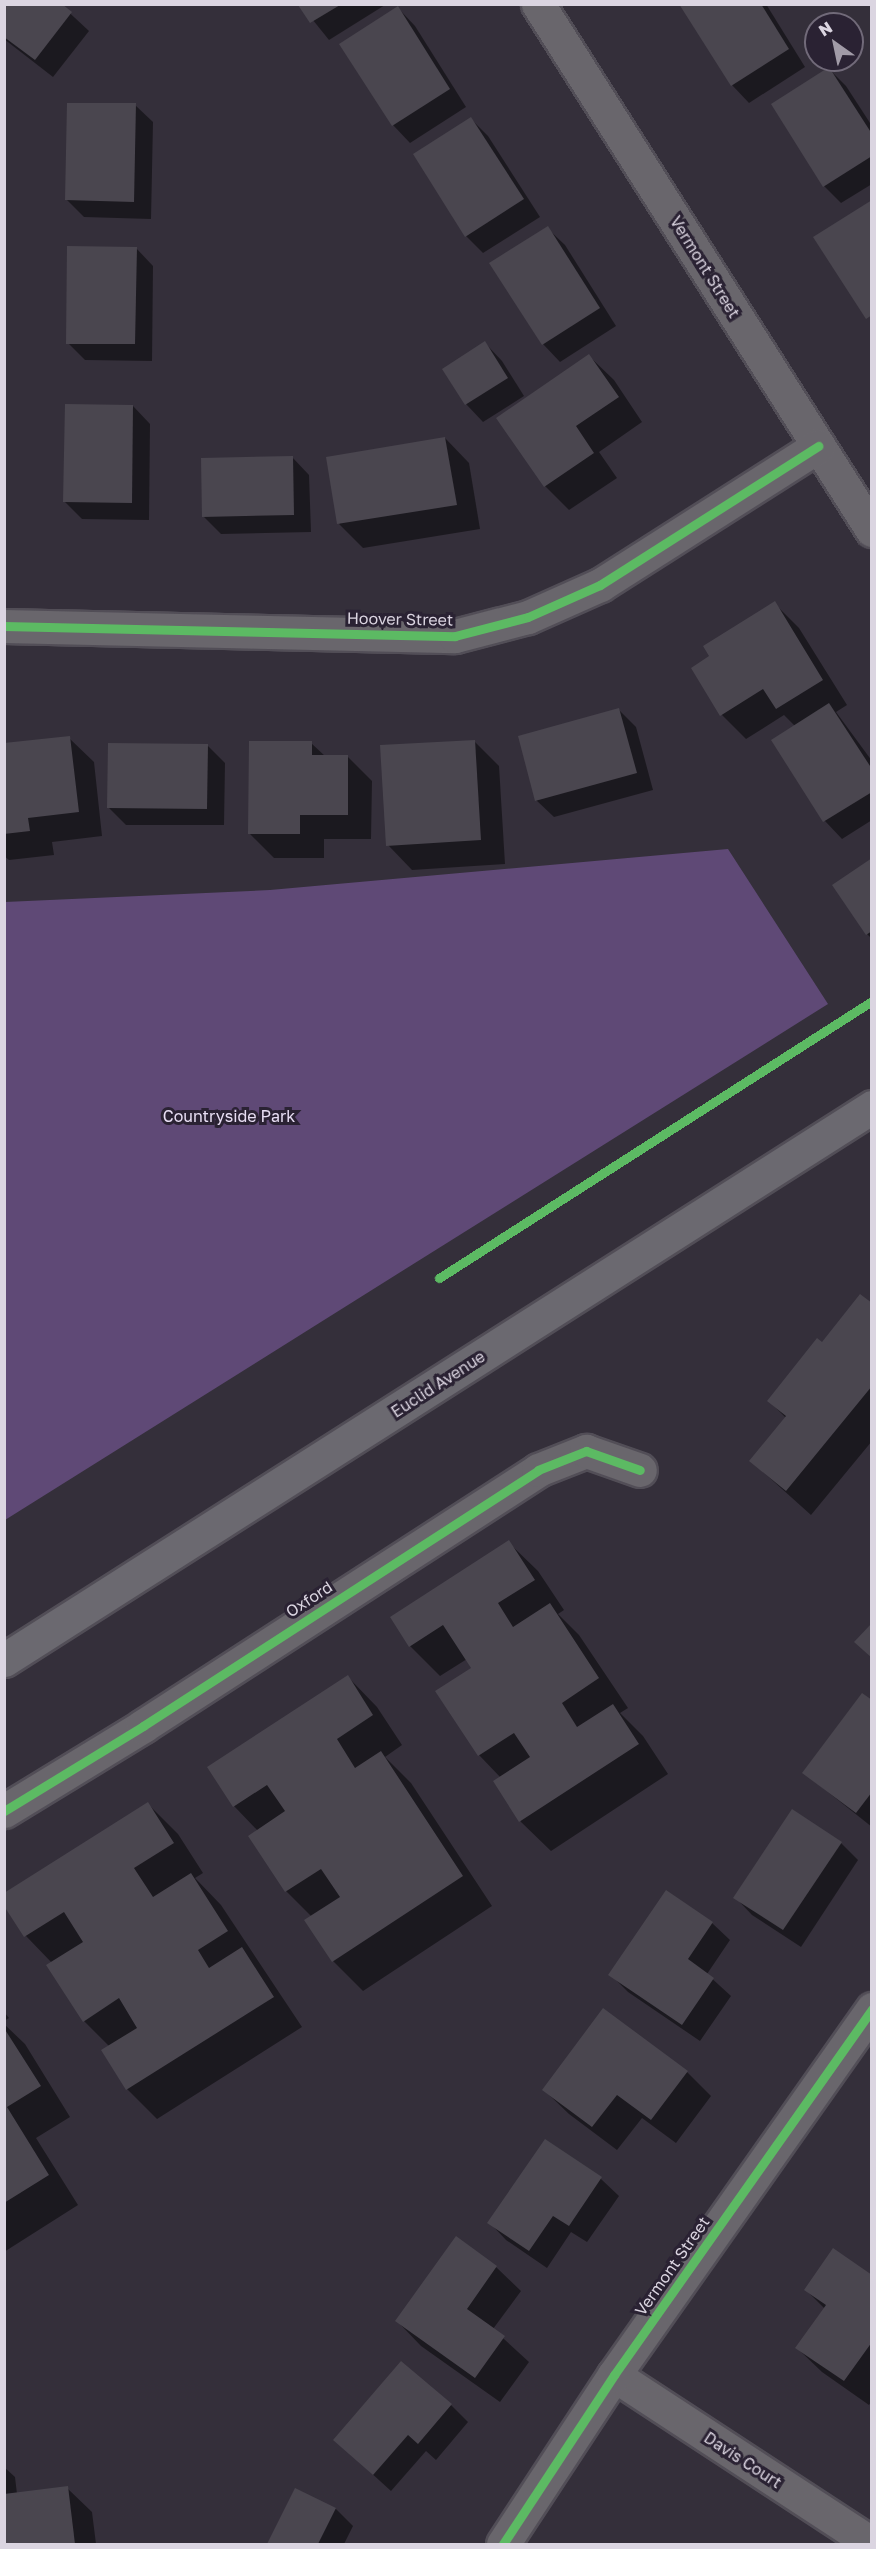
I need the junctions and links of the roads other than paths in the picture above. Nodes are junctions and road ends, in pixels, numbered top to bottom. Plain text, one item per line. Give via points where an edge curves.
1 (538, 4) edge
2 (818, 446) junction
3 (872, 530) edge
4 (4, 626) edge
5 (872, 1107) edge
6 (640, 1470) dead end
7 (4, 1660) edge
8 (4, 1811) edge
9 (872, 2009) edge
10 (614, 2375) junction
11 (503, 2544) edge
12 (872, 2544) edge

1 - 2 street, Vermont Street
2 - 3 street, Vermont Street
2 - 4 street, Hoover Street via 600,585 528,617 455,636
5 - 7 main road, Euclid Avenue
6 - 8 street, Oxford via 586,1451 538,1470 143,1726
9 - 10 street, Vermont Street
10 - 11 street, Vermont Street
10 - 12 street, Davis Court

